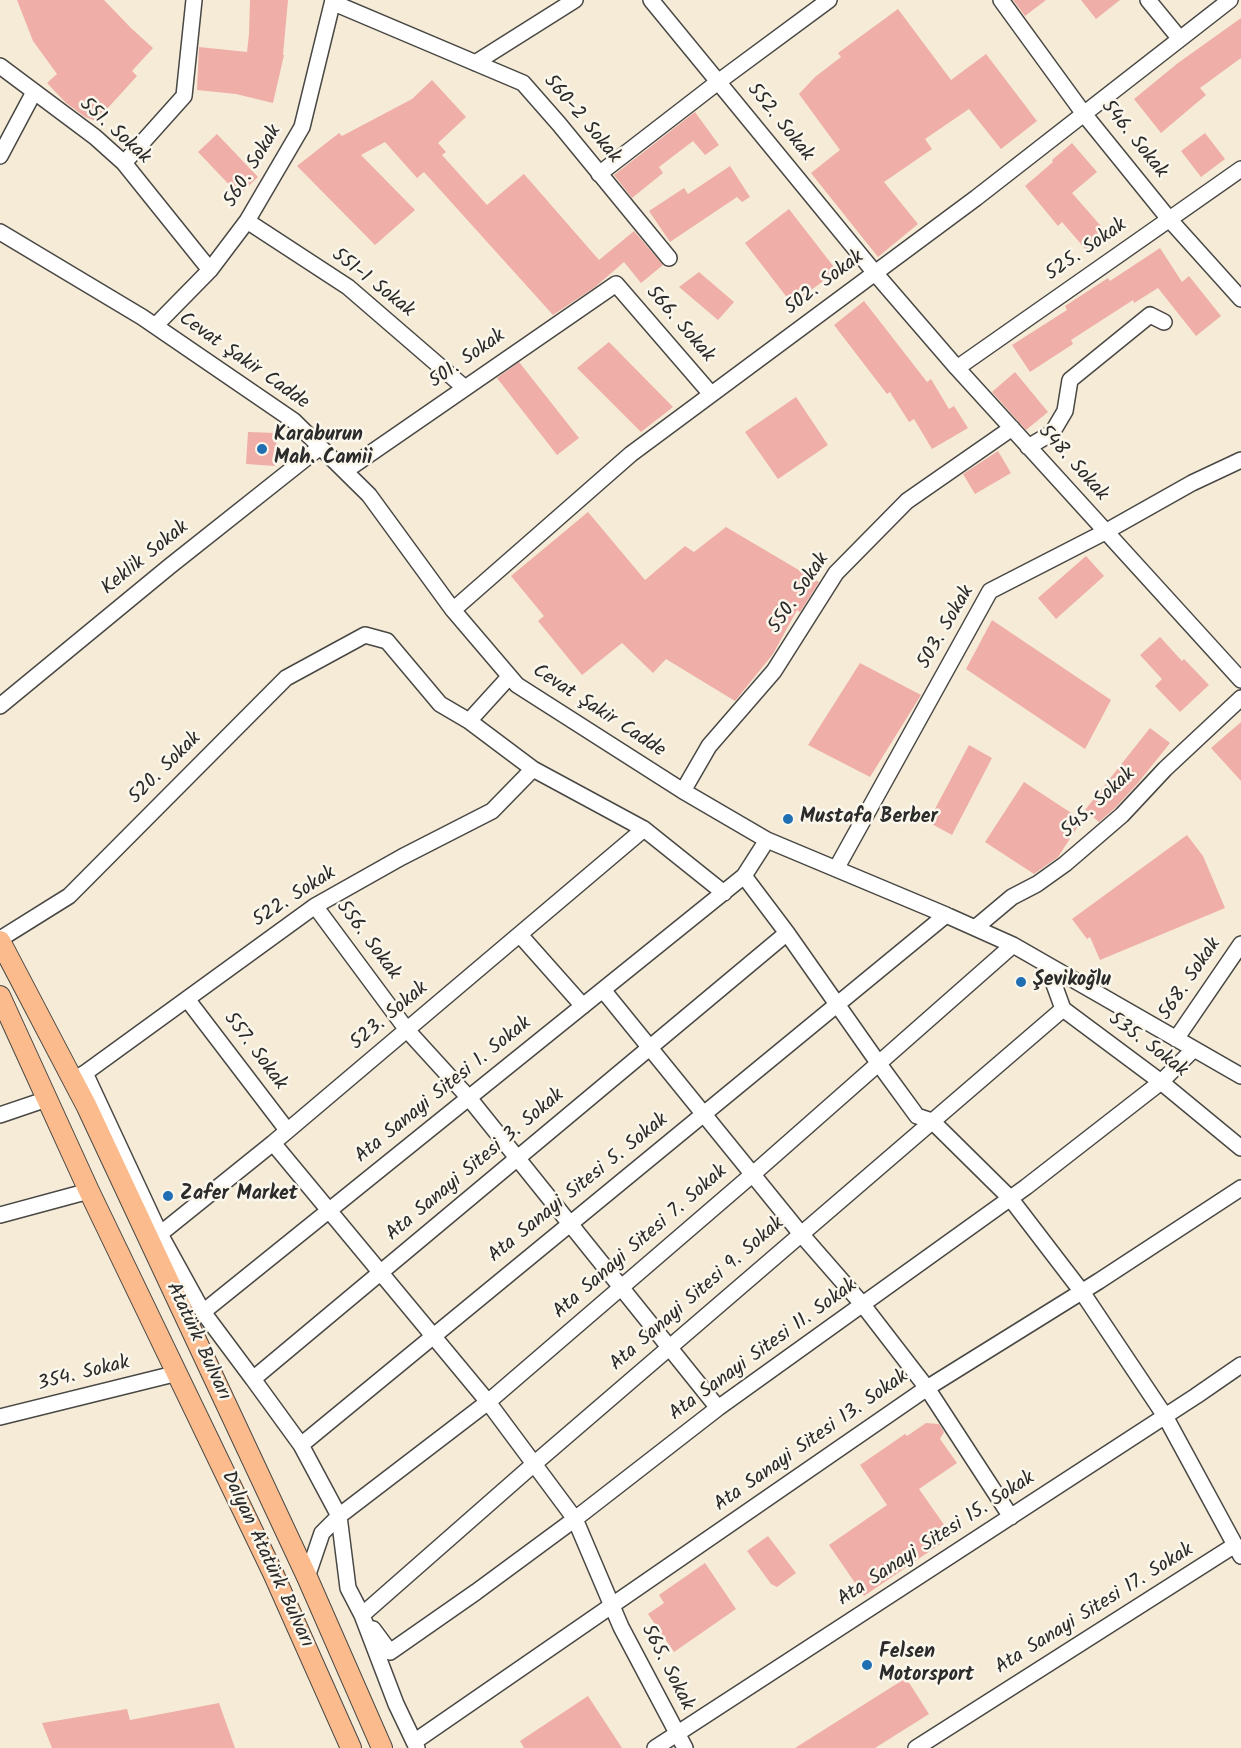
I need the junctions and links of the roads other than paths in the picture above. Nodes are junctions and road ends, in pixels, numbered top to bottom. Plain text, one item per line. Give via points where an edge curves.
1 (194, 0) edge
2 (575, 0) edge
3 (651, 0) edge
4 (829, 0) edge
5 (1001, 0) edge
6 (1148, 0) edge
7 (1230, 0) edge
8 (334, 2) edge
9 (1180, 39) junction
10 (475, 63) junction
11 (0, 66) edge
12 (718, 81) junction
13 (34, 92) junction
14 (1084, 114) junction
15 (0, 156) edge
16 (124, 163) junction
17 (1241, 169) edge
18 (599, 174) junction
19 (1169, 219) junction
20 (247, 221) junction
21 (0, 232) edge
22 (669, 258) dead end
23 (210, 270) junction
24 (875, 273) junction
25 (616, 284) joint
26 (1241, 299) edge
27 (1164, 322) dead end
28 (155, 326) junction
29 (957, 368) junction
30 (465, 388) junction
31 (711, 394) junction
32 (1012, 429) junction
33 (320, 447) junction
34 (1028, 447) junction
35 (1241, 460) edge
36 (345, 471) junction
37 (1105, 532) junction
38 (453, 610) junction
39 (509, 676) junction
40 (1241, 680) edge
41 (1241, 699) edge
42 (0, 706) edge
43 (469, 722) junction
44 (534, 769) junction
45 (683, 792) junction
46 (644, 828) junction
47 (767, 840) junction
48 (836, 869) junction
49 (744, 876) junction
50 (724, 893) junction
51 (315, 906) junction
52 (946, 915) junction
53 (975, 928) junction
54 (787, 933) junction
55 (520, 934) junction
56 (0, 940) edge
57 (1241, 944) edge
58 (1013, 945) junction
59 (1047, 965) junction
60 (603, 990) junction
61 (1, 999) edge
62 (187, 999) junction
63 (837, 1004) junction
64 (582, 1006) junction
65 (1063, 1009) junction
66 (407, 1030) junction
67 (1176, 1039) junction
68 (650, 1048) junction
69 (1194, 1049) junction
70 (879, 1064) junction
71 (1241, 1076) edge
72 (79, 1077) junction
73 (1161, 1082) junction
74 (469, 1098) junction
75 (47, 1099) junction
76 (704, 1114) junction
77 (0, 1115) edge
78 (932, 1121) junction
79 (287, 1130) junction
80 (273, 1143) junction
81 (1241, 1148) edge
82 (518, 1158) junction
83 (753, 1174) junction
84 (1241, 1188) edge
85 (89, 1191) junction
86 (1010, 1198) junction
87 (329, 1210) junction
88 (0, 1215) edge
89 (570, 1224) junction
90 (801, 1234) junction
91 (155, 1238) junction
92 (380, 1273) junction
93 (621, 1288) junction
94 (1082, 1292) junction
95 (863, 1305) junction
96 (203, 1312) junction
97 (432, 1337) junction
98 (669, 1348) junction
99 (1241, 1365) edge
100 (178, 1373) junction
101 (253, 1379) junction
102 (927, 1388) junction
103 (488, 1402) junction
104 (718, 1408) junction
105 (1165, 1416) junction
106 (0, 1417) edge
107 (301, 1445) junction
108 (534, 1464) junction
109 (339, 1516) junction
110 (1011, 1517) junction
111 (575, 1519) junction
112 (1238, 1551) edge
113 (307, 1576) junction
114 (612, 1605) junction
115 (362, 1615) junction
116 (676, 1733) junction
117 (415, 1745) edge
118 (351, 1748) edge
119 (382, 1748) edge
120 (655, 1748) edge
121 (685, 1748) edge
122 (916, 1748) edge

1 - 16 street via 184,96
2 - 10 street
3 - 12 street, 552. Sokak
4 - 12 street
5 - 14 street, 546. Sokak
6 - 9 street
7 - 9 street, 502. Sokak
8 - 10 street, 560-2 Sokak
8 - 20 street, 560. Sokak via 302,127
9 - 14 street, 502. Sokak
10 - 18 street, 560-2 Sokak via 523,83
11 - 13 street, 551. Sokak
12 - 18 street
12 - 24 street, 552. Sokak
13 - 15 street
13 - 16 street, 551. Sokak
14 - 19 street, 546. Sokak
14 - 24 street, 502. Sokak
16 - 23 street, 551. Sokak
17 - 19 street, 525. Sokak
18 - 22 street, 560-2 Sokak
19 - 26 street, 546. Sokak
19 - 29 street, 525. Sokak
20 - 23 street, 560. Sokak
20 - 30 street, 551-1 Sokak via 348,287
21 - 28 street, Cevat Şakir Cadde
23 - 28 street, 560. Sokak
24 - 29 street, 548. Sokak
24 - 31 street, 502. Sokak
25 - 30 street, 501. Sokak
25 - 31 street, 566. Sokak
27 - 34 street via 1150,315 1070,381 1065,411 1052,433
28 - 33 street, Cevat Şakir Cadde via 294,421
29 - 32 street, 548. Sokak
30 - 36 street, 501. Sokak
31 - 38 street, 502. Sokak via 631,454
32 - 34 street, 548. Sokak
32 - 45 street, 550. Sokak via 907,501 836,573 774,671 709,746
33 - 36 street, Cevat Şakir Cadde
33 - 42 street, Keklik Sokak
34 - 37 street, 548. Sokak
35 - 37 street, 503. Sokak
36 - 38 street, Cevat Şakir Cadde via 369,495
37 - 40 street, 548. Sokak
37 - 48 street, 503. Sokak via 990,591
38 - 39 street, Cevat Şakir Cadde
39 - 43 street
39 - 45 street, Cevat Şakir Cadde via 517,685
41 - 53 street, 545. Sokak via 1165,769 1122,816 1065,864 1012,897
43 - 44 street
43 - 56 street, 520. Sokak via 440,704 387,641 365,635 286,678 69,896
44 - 46 street
44 - 51 street, 522. Sokak via 492,811
45 - 47 street, Cevat Şakir Cadde
46 - 50 street
46 - 55 street, 523. Sokak
47 - 48 street, Cevat Şakir Cadde
47 - 49 street, Ata Sanayi Sitesi 1. Sokak
48 - 52 street, Cevat Şakir Cadde
49 - 50 street, Ata Sanayi Sitesi 1. Sokak
49 - 54 street
50 - 60 street, Ata Sanayi Sitesi 1. Sokak
51 - 62 street, 522. Sokak
51 - 66 street, 556. Sokak
52 - 53 street, Cevat Şakir Cadde
52 - 63 street, Ata Sanayi Sitesi 5. Sokak
53 - 58 street, Cevat Şakir Cadde
54 - 63 street
54 - 68 street, Ata Sanayi Sitesi 3. Sokak
55 - 64 street
55 - 66 street, 523. Sokak
56 - 72 main road, Atatürk Bulvarı
57 - 67 street, 568. Sokak
58 - 59 street, Cevat Şakir Cadde
58 - 70 street, Ata Sanayi Sitesi 7. Sokak
59 - 65 street
59 - 67 street, Cevat Şakir Cadde
60 - 64 street, Ata Sanayi Sitesi 1. Sokak
60 - 68 street
61 - 75 main road, Atatürk Bulvarı
62 - 72 street, 522. Sokak
62 - 79 street, 557. Sokak
63 - 70 street
63 - 76 street, Ata Sanayi Sitesi 5. Sokak
64 - 74 street, Ata Sanayi Sitesi 1. Sokak
65 - 73 street, 535. Sokak
65 - 78 street, Ata Sanayi Sitesi 9. Sokak
66 - 74 street, 556. Sokak
66 - 79 street, 523. Sokak
67 - 69 street, Cevat Şakir Cadde
68 - 76 street
68 - 82 street, Ata Sanayi Sitesi 3. Sokak
69 - 71 street, Cevat Şakir Cadde
69 - 73 street, Ata Sanayi Sitesi 11. Sokak
70 - 78 street via 917,1116
70 - 83 street, Ata Sanayi Sitesi 7. Sokak
72 - 91 main road, Atatürk Bulvarı
73 - 81 street, 535. Sokak
73 - 86 street, Ata Sanayi Sitesi 11. Sokak
74 - 82 street, 556. Sokak
74 - 87 street, Ata Sanayi Sitesi 1. Sokak
75 - 77 street
75 - 85 main road, Atatürk Bulvarı
76 - 83 street
76 - 89 street, Ata Sanayi Sitesi 5. Sokak
78 - 86 street
78 - 90 street, Ata Sanayi Sitesi 9. Sokak
79 - 80 street, 523. Sokak
80 - 87 street, 565. Sokak
80 - 91 street, 523. Sokak
82 - 89 street, 556. Sokak
82 - 92 street, Ata Sanayi Sitesi 3. Sokak
83 - 90 street
83 - 93 street, Ata Sanayi Sitesi 7. Sokak
84 - 94 street, Ata Sanayi Sitesi 13. Sokak
85 - 88 street
85 - 100 main road, Atatürk Bulvarı
86 - 94 street
86 - 95 street, Ata Sanayi Sitesi 11. Sokak
87 - 92 street, 565. Sokak
87 - 96 street, Ata Sanayi Sitesi 1. Sokak
89 - 93 street, 556. Sokak
89 - 97 street, Ata Sanayi Sitesi 5. Sokak
90 - 95 street
90 - 98 street, Ata Sanayi Sitesi 9. Sokak
91 - 96 street
91 - 113 main road, Atatürk Bulvarı
92 - 97 street, 565. Sokak
92 - 101 street, Ata Sanayi Sitesi 3. Sokak
93 - 98 street, 556. Sokak
93 - 103 street, Ata Sanayi Sitesi 7. Sokak
94 - 102 street, Ata Sanayi Sitesi 13. Sokak
94 - 105 street
95 - 102 street
95 - 104 street, Ata Sanayi Sitesi 11. Sokak
96 - 101 street
97 - 103 street, 565. Sokak
97 - 107 street, Ata Sanayi Sitesi 5. Sokak
98 - 104 street, 556. Sokak
98 - 108 street, Ata Sanayi Sitesi 9. Sokak
99 - 105 street, Ata Sanayi Sitesi 15. Sokak
100 - 106 street, 354. Sokak
100 - 118 main road, Dalyan Atatürk Bulvarı
101 - 107 street
102 - 110 street
102 - 114 street, Ata Sanayi Sitesi 13. Sokak
103 - 108 street, 565. Sokak
103 - 109 street, Ata Sanayi Sitesi 7. Sokak
104 - 111 street, Ata Sanayi Sitesi 11. Sokak
105 - 110 street, Ata Sanayi Sitesi 15. Sokak
105 - 112 street
107 - 109 street
108 - 111 street, 565. Sokak
108 - 115 street, Ata Sanayi Sitesi 9. Sokak
109 - 113 street, Ata Sanayi Sitesi 7. Sokak via 322,1533
109 - 115 street via 348,1588
110 - 116 street, Ata Sanayi Sitesi 15. Sokak
111 - 114 street, 565. Sokak
111 - 115 street, Ata Sanayi Sitesi 11. Sokak via 390,1652
112 - 122 street, Ata Sanayi Sitesi 17. Sokak
113 - 119 main road, Atatürk Bulvarı
114 - 116 street, 565. Sokak
114 - 117 street, Ata Sanayi Sitesi 13. Sokak
115 - 117 street
116 - 120 street, Ata Sanayi Sitesi 15. Sokak
116 - 121 street, 565. Sokak

